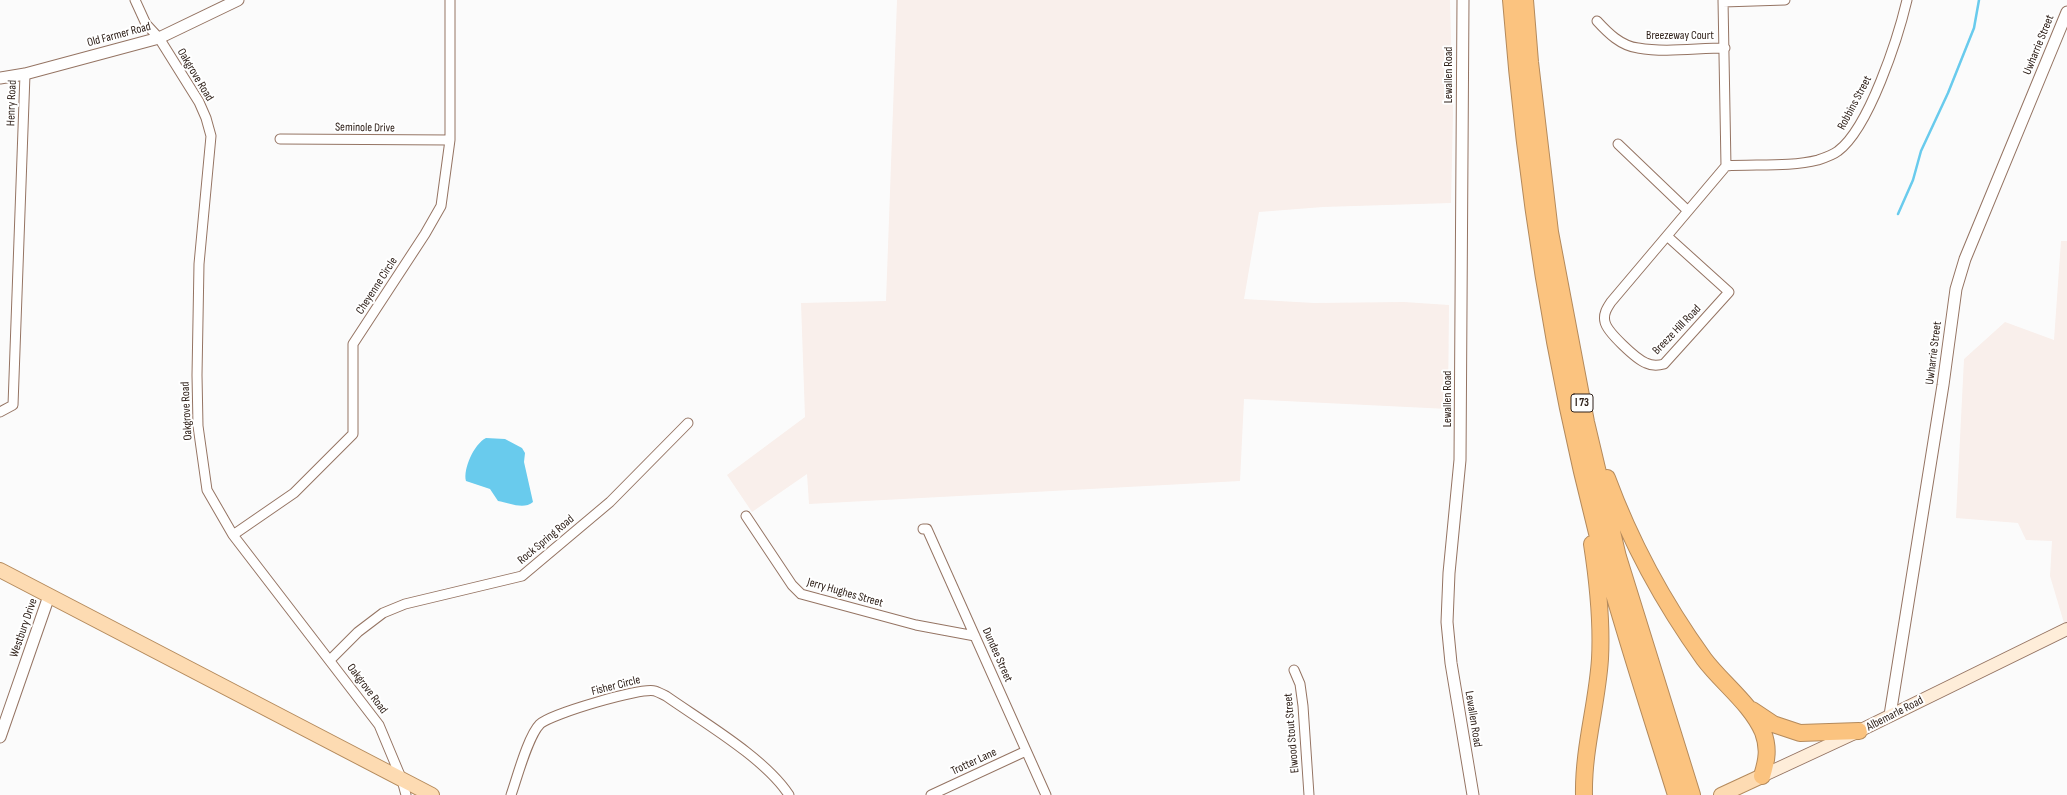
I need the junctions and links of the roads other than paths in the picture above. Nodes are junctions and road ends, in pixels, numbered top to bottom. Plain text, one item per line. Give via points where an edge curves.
1 (135, 0) edge
2 (238, 0) edge
3 (450, 0) edge
4 (1463, 0) edge
5 (1511, 0) edge
6 (1525, 0) edge
7 (1785, 0) edge
8 (1907, 0) edge
9 (1723, 1) edge
10 (2067, 12) edge
11 (1596, 21) dead end
12 (159, 38) junction
13 (1725, 48) junction
14 (25, 74) junction
15 (0, 78) edge
16 (280, 140) dead end
17 (450, 140) junction
18 (1618, 144) dead end
19 (1726, 166) junction
20 (1688, 211) junction
21 (1667, 236) junction
22 (0, 412) edge
23 (1586, 422) junction
24 (688, 423) dead end
25 (1578, 454) junction
26 (746, 516) dead end
27 (923, 529) dead end
28 (233, 535) junction
29 (0, 570) edge
30 (49, 596) junction
31 (2067, 629) edge
32 (975, 636) junction
33 (330, 660) junction
34 (1294, 670) dead end
35 (1745, 706) junction
36 (1890, 715) junction
37 (1859, 731) junction
38 (0, 737) edge
39 (1026, 751) junction
40 (1681, 759) junction
41 (1762, 776) junction
42 (402, 780) junction
43 (406, 795) edge
44 (432, 795) edge
45 (511, 795) edge
46 (789, 795) edge
47 (931, 795) edge
48 (1046, 795) edge
49 (1309, 795) edge
50 (1473, 795) edge
51 (1584, 795) edge
52 (1676, 795) edge
53 (1692, 795) edge
54 (1699, 795) edge
55 (1721, 795) edge

1 - 12 street, Oakgrove Road via 146,24
2 - 12 street, Old Farmer Road
3 - 17 street, Cheyenne Circle
4 - 50 street, Lewallen Road via 1460,460 1447,622 1451,663
5 - 25 highway, I 73 via 1529,173 1547,294
6 - 23 highway, I 73 via 1550,232
7 - 9 street
8 - 19 street, Robbins Street via 1894,46 1868,108 1853,134 1837,152 1818,160
9 - 13 street
10 - 36 street, Uwharrie Street via 1965,259 1956,289
11 - 13 street, Breezeway Court via 1623,43 1637,48
12 - 14 street, Old Farmer Road
12 - 28 street, Oakgrove Road via 199,102 210,136 199,264 198,426 207,490
13 - 19 street
14 - 15 street, Old Farmer Road
14 - 22 street, Henry Road via 13,405
16 - 17 street, Seminole Drive
17 - 28 street, Cheyenne Circle via 441,206 353,344 353,434 294,493
18 - 20 street
19 - 20 street, Breeze Hill Road
20 - 21 street, Breeze Hill Road
21 - 21 street, Breeze Hill Road via 1605,312 1605,322 1611,334 1645,363 1656,366 1664,364 1729,292
23 - 35 highway via 1617,506 1658,589 1709,666
23 - 40 highway, I 73 via 1618,557
24 - 33 street, Rock Spring Road via 610,502 522,576 405,604 383,613 358,632
25 - 51 highway via 1600,607 1600,660 1587,750
25 - 52 highway, I 73 via 1598,534
26 - 32 street, Jerry Hughes Street via 792,585 801,594 916,625
27 - 32 street, Dundee Street via 927,529
28 - 33 street, Oakgrove Road
29 - 30 main road
30 - 38 street, Westbury Drive
30 - 42 main road
31 - 36 main road, Albemarle Road
32 - 39 street, Dundee Street
33 - 42 street, Oakgrove Road via 378,725
34 - 49 street, Elwood Stout Street via 1300,684 1303,706
35 - 37 highway via 1773,724 1800,733
35 - 41 highway via 1762,731 1767,745 1768,758
36 - 37 main road, Albemarle Road
37 - 41 main road, Albemarle Road
39 - 47 street, Trotter Lane
39 - 48 street, Dundee Street
40 - 53 highway, I 73
40 - 54 highway via 1691,771
41 - 55 main road, Albemarle Road
42 - 43 street, Oakgrove Road
42 - 44 main road
45 - 46 street, Fisher Circle via 529,743 547,719 642,691 654,690 755,760 782,783

